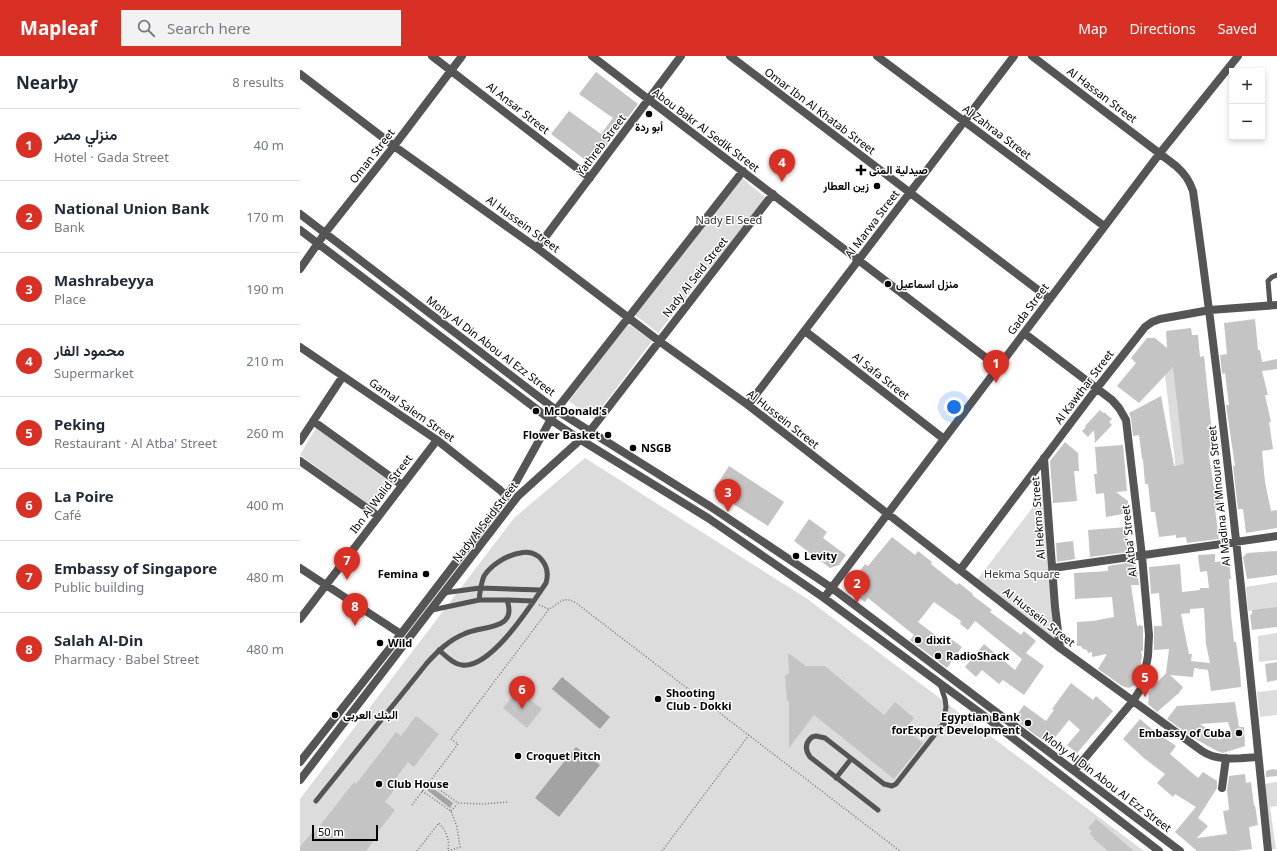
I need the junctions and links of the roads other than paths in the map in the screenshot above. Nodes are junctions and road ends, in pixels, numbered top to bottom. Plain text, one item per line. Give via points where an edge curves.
1 (432, 56) edge
2 (462, 56) edge
3 (592, 56) edge
4 (681, 56) edge
5 (730, 56) edge
6 (877, 56) edge
7 (1014, 56) edge
8 (1032, 56) edge
9 (1238, 56) edge
10 (451, 70) junction
11 (300, 74) edge
12 (649, 100) junction
13 (964, 122) junction
14 (394, 146) junction
15 (1160, 153) junction
16 (743, 171) junction
17 (590, 178) junction
18 (910, 193) junction
19 (773, 194) junction
20 (300, 214) edge
21 (1104, 226) junction
22 (300, 230) edge
23 (325, 233) junction
24 (317, 243) junction
25 (537, 248) junction
26 (859, 260) junction
27 (300, 269) edge
28 (1277, 275) edge
29 (1050, 299) junction
30 (1273, 305) edge
31 (1210, 310) junction
32 (628, 317) junction
33 (805, 331) junction
34 (1024, 333) junction
35 (659, 340) junction
36 (300, 347) edge
37 (998, 367) junction
38 (343, 376) junction
39 (1097, 388) junction
40 (748, 406) junction
41 (556, 410) junction
42 (551, 420) junction
43 (313, 421) junction
44 (590, 431) junction
45 (944, 439) junction
46 (437, 440) junction
47 (581, 440) junction
48 (300, 441) edge
49 (1044, 458) junction
50 (300, 461) edge
51 (402, 485) junction
52 (505, 498) junction
53 (887, 514) junction
54 (378, 516) junction
55 (1277, 536) edge
56 (1236, 542) junction
57 (1142, 556) junction
58 (300, 568) edge
59 (1053, 568) junction
60 (960, 570) junction
61 (326, 585) junction
62 (480, 588) junction
63 (832, 588) junction
64 (541, 590) junction
65 (444, 593) junction
66 (824, 598) junction
67 (479, 600) junction
68 (507, 600) junction
69 (534, 601) junction
70 (431, 610) junction
71 (300, 619) edge
72 (401, 634) junction
73 (1060, 648) junction
74 (439, 650) junction
75 (940, 683) junction
76 (1133, 701) junction
77 (983, 715) junction
78 (943, 724) junction
79 (1258, 757) junction
80 (1226, 758) junction
81 (851, 759) junction
82 (300, 762) edge
83 (1074, 771) junction
84 (836, 778) junction
85 (300, 779) edge
86 (1222, 788) dead end
87 (316, 802) dead end
88 (878, 810) dead end
89 (1159, 851) edge
90 (1180, 851) edge
91 (1268, 851) edge

1 - 10 street, Al Ansar Street
2 - 10 street, Oman Street
3 - 12 street, Abou Bakr Al Sedik Street
4 - 12 street, Yathreb Street
5 - 18 street, Omar Ibn Al Khatab Street
6 - 13 street, Al Zahraa Street
7 - 13 street, Al Marwa Street
8 - 15 street, Al Hassan Street
9 - 15 street, Gada Street
10 - 14 street, Oman Street
10 - 17 street, Al Ansar Street
11 - 14 street, Al Hussein Street
12 - 16 street, Abou Bakr Al Sedik Street
12 - 17 street, Yathreb Street
13 - 18 street, Al Marwa Street
13 - 21 street, Al Zahraa Street
14 - 23 street, Oman Street
14 - 25 street, Al Hussein Street
15 - 21 street, Gada Street
15 - 31 street, Al Madina Al Mnoura Street via 1190,181
16 - 19 street, Abou Bakr Al Sedik Street
16 - 32 street, Nady Al Seid Street
17 - 25 street, Yathreb Street
18 - 26 street, Al Marwa Street
18 - 29 street, Omar Ibn Al Khatab Street
19 - 26 street, Abou Bakr Al Sedik Street
19 - 35 street, Nady Al Seid Street
20 - 23 street, Mohy Al Din Abou Al Ezz Street
21 - 29 street, Gada Street
22 - 24 street, Mohy Al Din Abou Al Ezz Street
23 - 24 street, Oman Street
23 - 41 street, Mohy Al Din Abou Al Ezz Street
24 - 27 street, Oman Street
24 - 42 street, Mohy Al Din Abou Al Ezz Street
25 - 32 street, Al Hussein Street
26 - 33 street, Al Marwa Street
26 - 37 street, Abou Bakr Al Sedik Street
28 - 30 lane via 1268,281
29 - 34 street, Gada Street
30 - 31 street, Al Kawthar Street
31 - 39 street, Al Kawthar Street via 1152,322 1139,333
31 - 56 street, Al Madina Al Mnoura Street
32 - 35 street, Al Hussein Street
32 - 41 street, Nady Al Seid Street
33 - 40 street, Al Marwa Street
33 - 45 street, Al Safa Street
34 - 37 street, Gada Street
34 - 39 street, Al Atba' Street
35 - 40 street, Al Hussein Street
35 - 44 street, Nady Al Seid Street
36 - 38 street, Gamal Salem Street
37 - 45 street, Gada Street
38 - 43 street
38 - 46 street, Gamal Salem Street
39 - 49 street, Al Kawthar Street
39 - 57 street, Al Atba' Street via 1117,404 1126,420
40 - 53 street, Al Hussein Street
41 - 42 street, Nady Al Seid Street
41 - 44 street, Mohy Al Din Abou Al Ezz Street
42 - 47 street, Mohy Al Din Abou Al Ezz Street
42 - 52 street, Nady Al Seid Street
43 - 48 street
43 - 51 street
44 - 47 street, Nady Al Seid Street
44 - 63 street, Mohy Al Din Abou Al Ezz Street via 711,507
45 - 53 street, Gada Street
46 - 51 street, Ibn Al Walid Street
46 - 52 street, Gamal Salem Street via 500,490
47 - 65 street, Nady Al Seid Street via 522,492
47 - 66 street, Mohy Al Din Abou Al Ezz Street via 708,518
49 - 59 street, Al Hekma Street
49 - 60 street, Al Kawthar Street
50 - 54 street
51 - 54 street, Ibn Al Walid Street
52 - 72 street, Nady Al Seid Street
53 - 60 street, Al Hussein Street
53 - 63 street, Gada Street
54 - 61 street, Ibn Al Walid Street
55 - 56 street
56 - 57 street
56 - 79 street, Al Madina Al Mnoura Street
57 - 59 street
57 - 76 street, Al Atba' Street via 1149,635 1148,656 1142,687
58 - 61 street
59 - 73 street, Al Hekma Street
60 - 73 street, Al Hussein Street
61 - 71 street, Ibn Al Walid Street
61 - 72 street
62 - 64 lane
62 - 64 lane via 484,576 491,568 520,552 536,555 547,568 546,584
62 - 65 lane
62 - 67 lane
63 - 66 street, Gada Street
63 - 83 street, Mohy Al Din Abou Al Ezz Street
64 - 69 lane
65 - 70 street, Nady Al Seid Street
66 - 75 street, Mohy Al Din Abou Al Ezz Street
67 - 68 lane
67 - 70 lane
68 - 69 lane
68 - 74 lane via 509,613 502,624 465,633
69 - 74 lane via 501,644 484,659 474,664 456,664
70 - 85 street, Nady Al Seid Street
72 - 82 street, Nady Al Seid Street
73 - 76 street, Al Hussein Street
74 - 87 lane
75 - 77 street, Mohy Al Din Abou Al Ezz Street
75 - 78 lane via 945,703
76 - 80 street, Al Hussein Street via 1206,754
76 - 83 street, Al Atba' Street
77 - 78 lane
77 - 89 street, Mohy Al Din Abou Al Ezz Street
78 - 81 lane via 899,781 892,786 884,784
79 - 80 street, Al Hussein Street
79 - 91 street, Al Madina Al Mnoura Street
80 - 86 street
81 - 84 lane
81 - 84 lane via 821,736 809,740 807,753
83 - 90 street, Mohy Al Din Abou Al Ezz Street
84 - 88 lane

